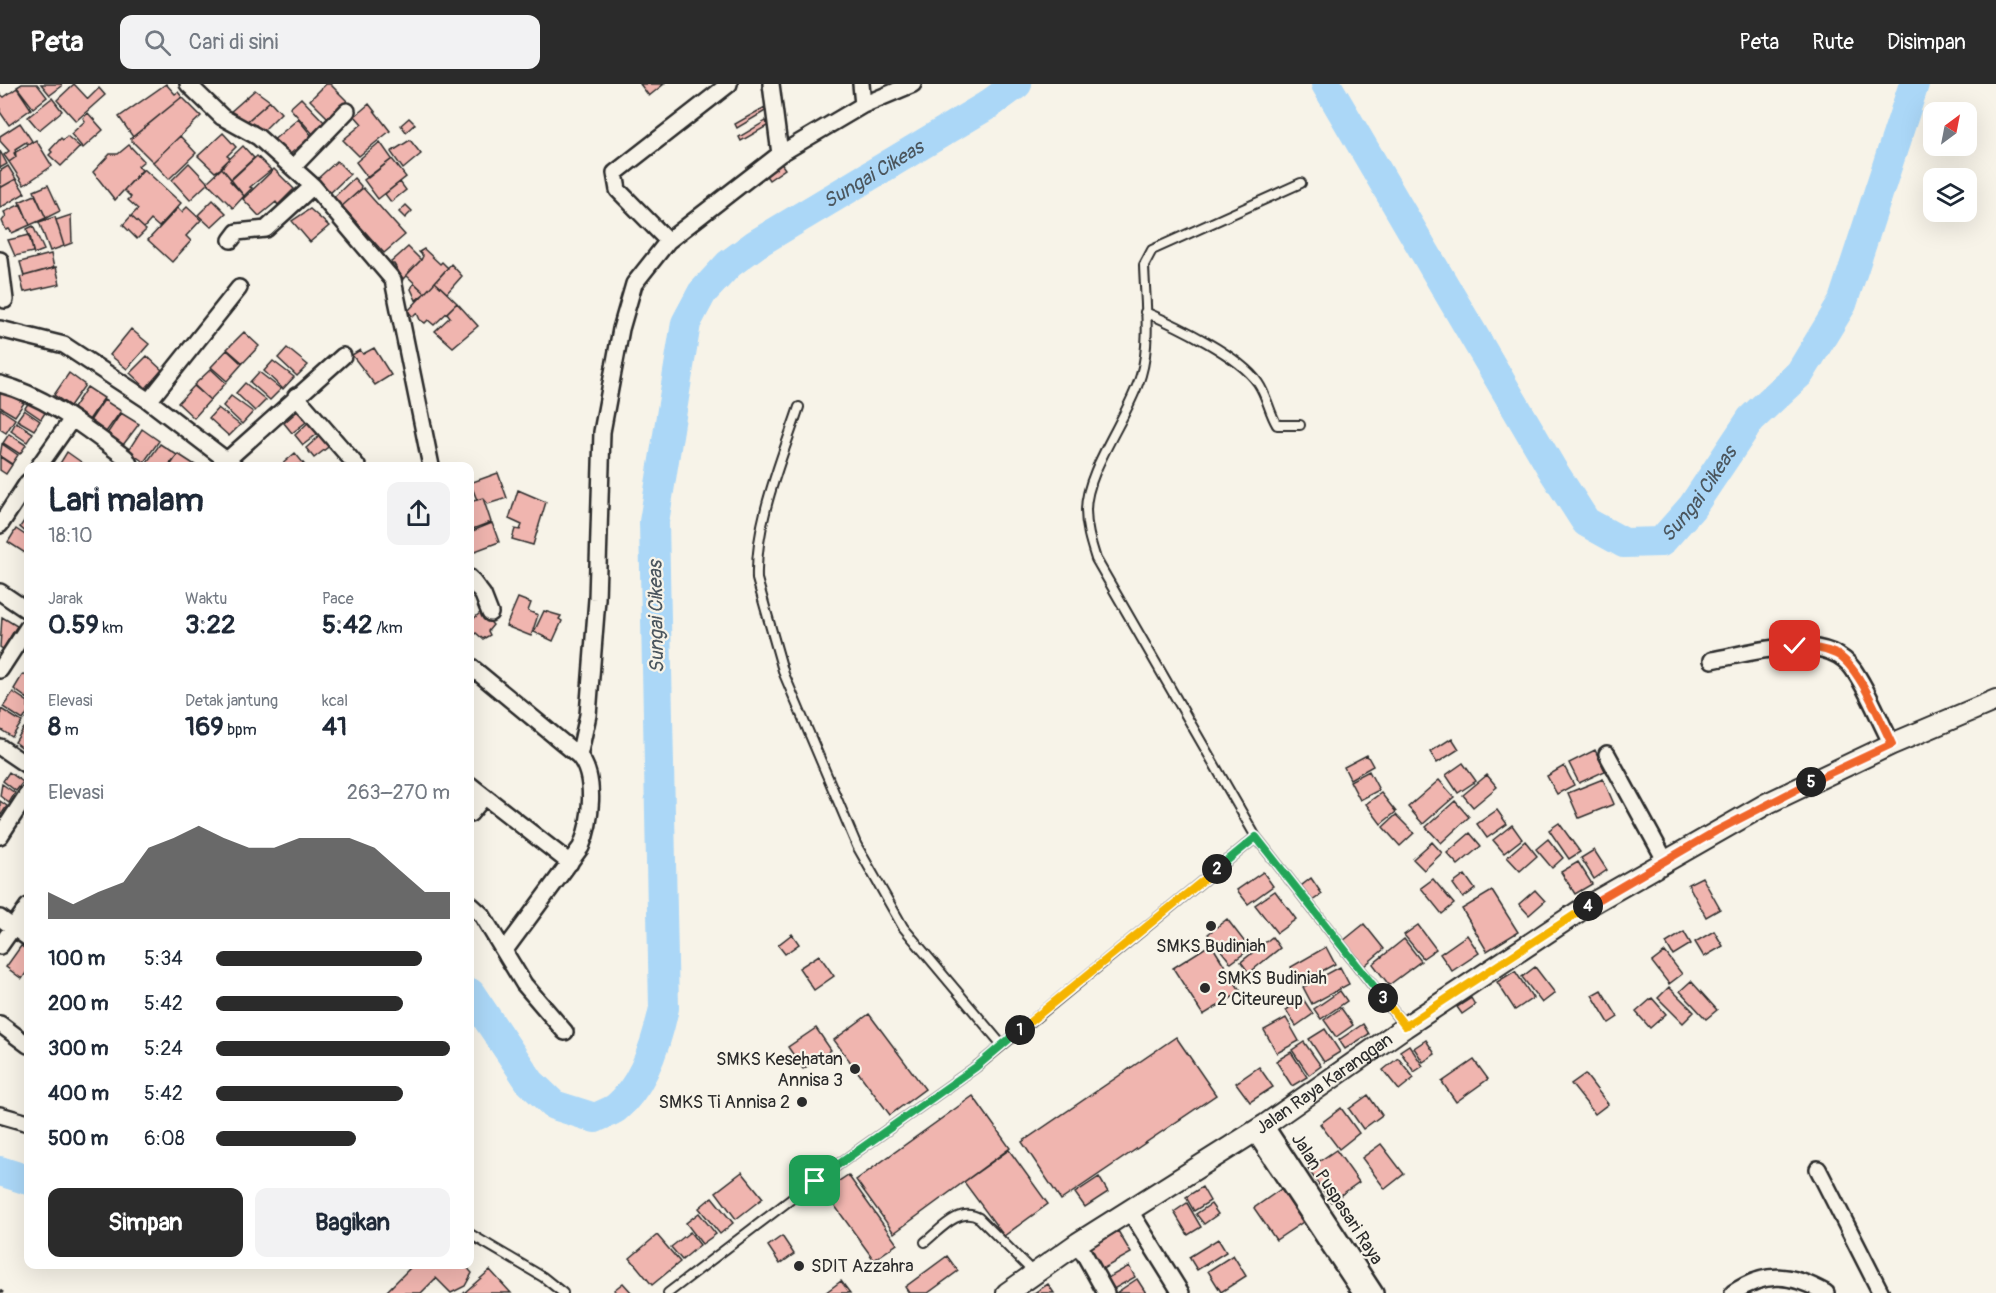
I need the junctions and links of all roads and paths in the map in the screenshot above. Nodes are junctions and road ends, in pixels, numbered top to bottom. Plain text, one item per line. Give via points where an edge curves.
1 (188, 84) edge
2 (729, 84) edge
3 (771, 84) edge
4 (861, 84) edge
5 (913, 84) edge
6 (863, 105) junction
7 (347, 111) dead end
8 (780, 154) junction
9 (292, 167) junction
10 (1301, 183) dead end
11 (313, 186) junction
12 (231, 240) dead end
13 (668, 241) junction
14 (0, 260) edge
15 (239, 288) dead end
16 (5, 300) dead end
17 (1146, 312) junction
18 (0, 330) edge
19 (343, 356) dead end
20 (0, 384) edge
21 (296, 396) junction
22 (149, 401) junction
23 (799, 406) dead end
24 (72, 418) junction
25 (1300, 425) dead end
26 (42, 462) edge
27 (128, 462) edge
28 (229, 462) edge
29 (231, 462) edge
30 (354, 462) edge
31 (430, 462) edge
32 (24, 488) edge
33 (0, 525) edge
34 (474, 583) edge
35 (0, 592) edge
36 (24, 608) edge
37 (490, 613) dead end
38 (24, 633) edge
39 (1712, 660) dead end
40 (474, 669) edge
41 (0, 670) edge
42 (1996, 700) edge
43 (1892, 744) junction
44 (0, 747) edge
45 (1607, 754) dead end
46 (579, 756) junction
47 (24, 763) edge
48 (474, 788) edge
49 (484, 797) junction
50 (24, 799) edge
51 (474, 809) edge
52 (0, 836) edge
53 (1256, 837) junction
54 (1665, 860) junction
55 (570, 863) junction
56 (474, 908) edge
57 (24, 912) edge
58 (0, 918) edge
59 (13, 927) junction
60 (24, 935) edge
61 (0, 946) edge
62 (506, 950) junction
63 (0, 1024) edge
64 (1405, 1026) junction
65 (565, 1032) dead end
66 (24, 1042) edge
67 (1002, 1045) junction
68 (0, 1115) edge
69 (24, 1122) edge
70 (1260, 1129) junction
71 (1818, 1169) dead end
72 (1130, 1211) junction
73 (474, 1236) edge
74 (924, 1242) dead end
75 (1078, 1243) junction
76 (1035, 1273) junction
77 (563, 1293) edge
78 (668, 1293) edge
79 (1008, 1293) edge
80 (1106, 1293) edge
81 (1181, 1293) edge
82 (1361, 1293) edge
83 (1376, 1293) edge
84 (1734, 1293) edge
85 (1826, 1293) edge
86 (1880, 1293) edge

1 - 9 street via 222,117 258,137
2 - 13 street via 615,173 618,190
3 - 8 street
4 - 6 street
5 - 6 street
6 - 8 street
7 - 9 street
8 - 13 street
9 - 11 street
10 - 17 lane via 1152,250 1144,265
11 - 12 street via 266,229 237,232
11 - 31 street via 393,280
13 - 46 street via 634,284 609,391 602,432 597,599 588,715
14 - 16 street
15 - 22 street
17 - 25 lane via 1190,333 1249,372 1262,388 1277,425
17 - 53 lane via 1142,372 1091,484 1087,529 1096,560
18 - 22 street via 64,345
19 - 21 street
20 - 24 street
21 - 29 street
21 - 30 street
22 - 28 street
23 - 67 lane via 767,508 757,565 757,579 784,674 857,846 903,927
24 - 26 street
24 - 27 street
32 - 33 street
34 - 37 street
35 - 36 street
38 - 41 street
39 - 43 street via 1795,646 1816,647 1838,655 1852,668
40 - 46 street
42 - 43 street, Jalan Raya Karanggan
43 - 54 street, Jalan Raya Karanggan via 1768,803
44 - 47 street
45 - 54 street
46 - 55 street via 590,782 587,830
48 - 49 street
49 - 51 street
49 - 55 street
50 - 52 street
53 - 64 lane
53 - 67 lane
54 - 64 street, Jalan Raya Karanggan
55 - 62 street
56 - 62 street
57 - 59 street
58 - 59 street
59 - 60 street
59 - 61 street
62 - 65 street via 524,984
63 - 66 street
64 - 70 street, Jalan Raya Karanggan
67 - 78 lane
68 - 69 street
70 - 72 street, Jalan Raya Karanggan
70 - 82 street, Jalan Puspasari Raya
70 - 83 street, Jalan Puspasari Raya
71 - 86 street
72 - 75 street, Jalan Raya Karanggan
72 - 81 street
73 - 77 lane
74 - 76 lane via 961,1214 970,1214 979,1218
75 - 76 street, Jalan Raya Karanggan
75 - 80 street
76 - 79 street, Jalan Raya Karanggan
84 - 85 street via 1751,1281 1780,1276

